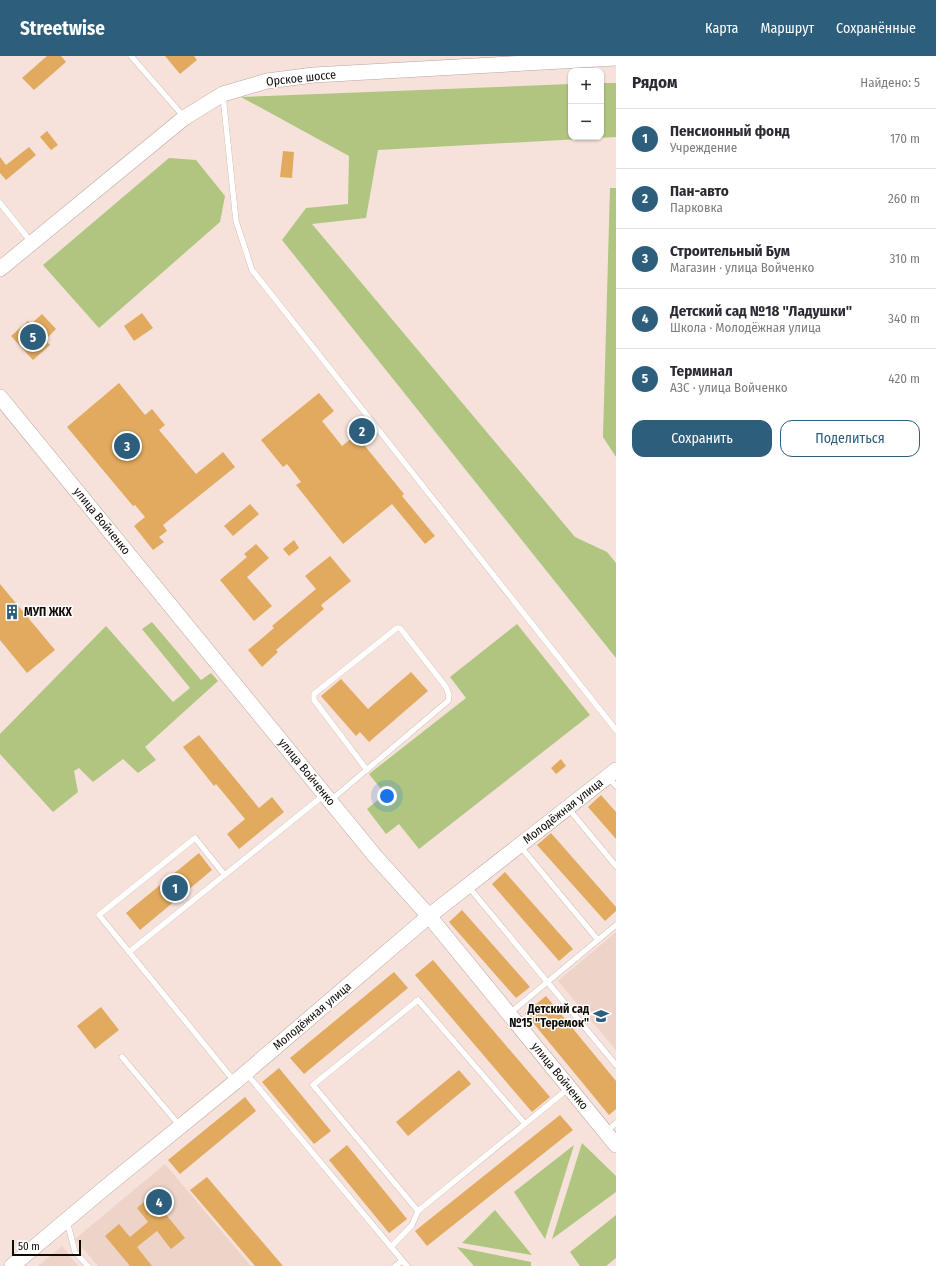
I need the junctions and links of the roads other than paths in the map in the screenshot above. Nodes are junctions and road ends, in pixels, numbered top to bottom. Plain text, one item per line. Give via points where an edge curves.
1 (131, 56) edge
2 (616, 58) edge
3 (223, 94) junction
4 (184, 118) junction
5 (0, 203) edge
6 (32, 243) junction
7 (0, 269) edge
8 (0, 397) edge
9 (616, 730) edge
10 (367, 770) junction
11 (613, 777) edge
12 (328, 798) junction
13 (568, 808) junction
14 (519, 846) junction
15 (616, 866) edge
16 (224, 874) junction
17 (468, 886) junction
18 (429, 916) junction
19 (616, 925) edge
20 (598, 940) junction
21 (129, 952) junction
22 (547, 982) junction
23 (509, 1014) junction
24 (122, 1057) dead end
25 (616, 1065) edge
26 (240, 1077) junction
27 (570, 1088) junction
28 (525, 1124) junction
29 (180, 1126) junction
30 (611, 1128) edge
31 (616, 1145) edge
32 (418, 1211) junction
33 (67, 1220) junction
34 (390, 1247) junction
35 (402, 1261) junction
36 (12, 1266) edge
37 (88, 1266) edge
38 (395, 1266) edge
39 (407, 1266) edge

1 - 4 lane
2 - 3 main road, Орское шоссе via 314,75 267,81
3 - 4 main road, Орское шоссе
3 - 9 lane via 236,221 252,270
4 - 6 main road, Орское шоссе
5 - 6 lane
6 - 7 main road, Орское шоссе
8 - 12 main road, улица Войченко
10 - 10 lane via 448,701 446,687 400,628 314,694 314,700
10 - 12 lane
11 - 13 main road, Молодёжная улица
12 - 16 lane
12 - 18 main road, улица Войченко
13 - 14 main road, Молодёжная улица
13 - 15 lane
14 - 17 main road, Молодёжная улица
14 - 20 lane
16 - 21 lane
16 - 21 lane via 195,838 99,914
17 - 18 main road, Молодёжная улица
17 - 22 lane
18 - 23 main road, улица Войченко
18 - 26 main road, Молодёжная улица
19 - 20 lane
20 - 22 lane
21 - 26 lane
22 - 23 lane
22 - 25 lane
23 - 27 main road, улица Войченко
24 - 29 lane
26 - 29 main road, Молодёжная улица
26 - 34 lane
27 - 28 lane
27 - 30 main road, улица Войченко
28 - 32 lane
28 - 32 lane via 418,1000 312,1085
29 - 33 main road, Молодёжная улица
30 - 31 main road, улица Войченко
32 - 34 lane via 412,1225
33 - 36 main road, Молодёжная улица
33 - 37 lane via 75,1252
34 - 35 lane
35 - 38 lane
35 - 39 lane

